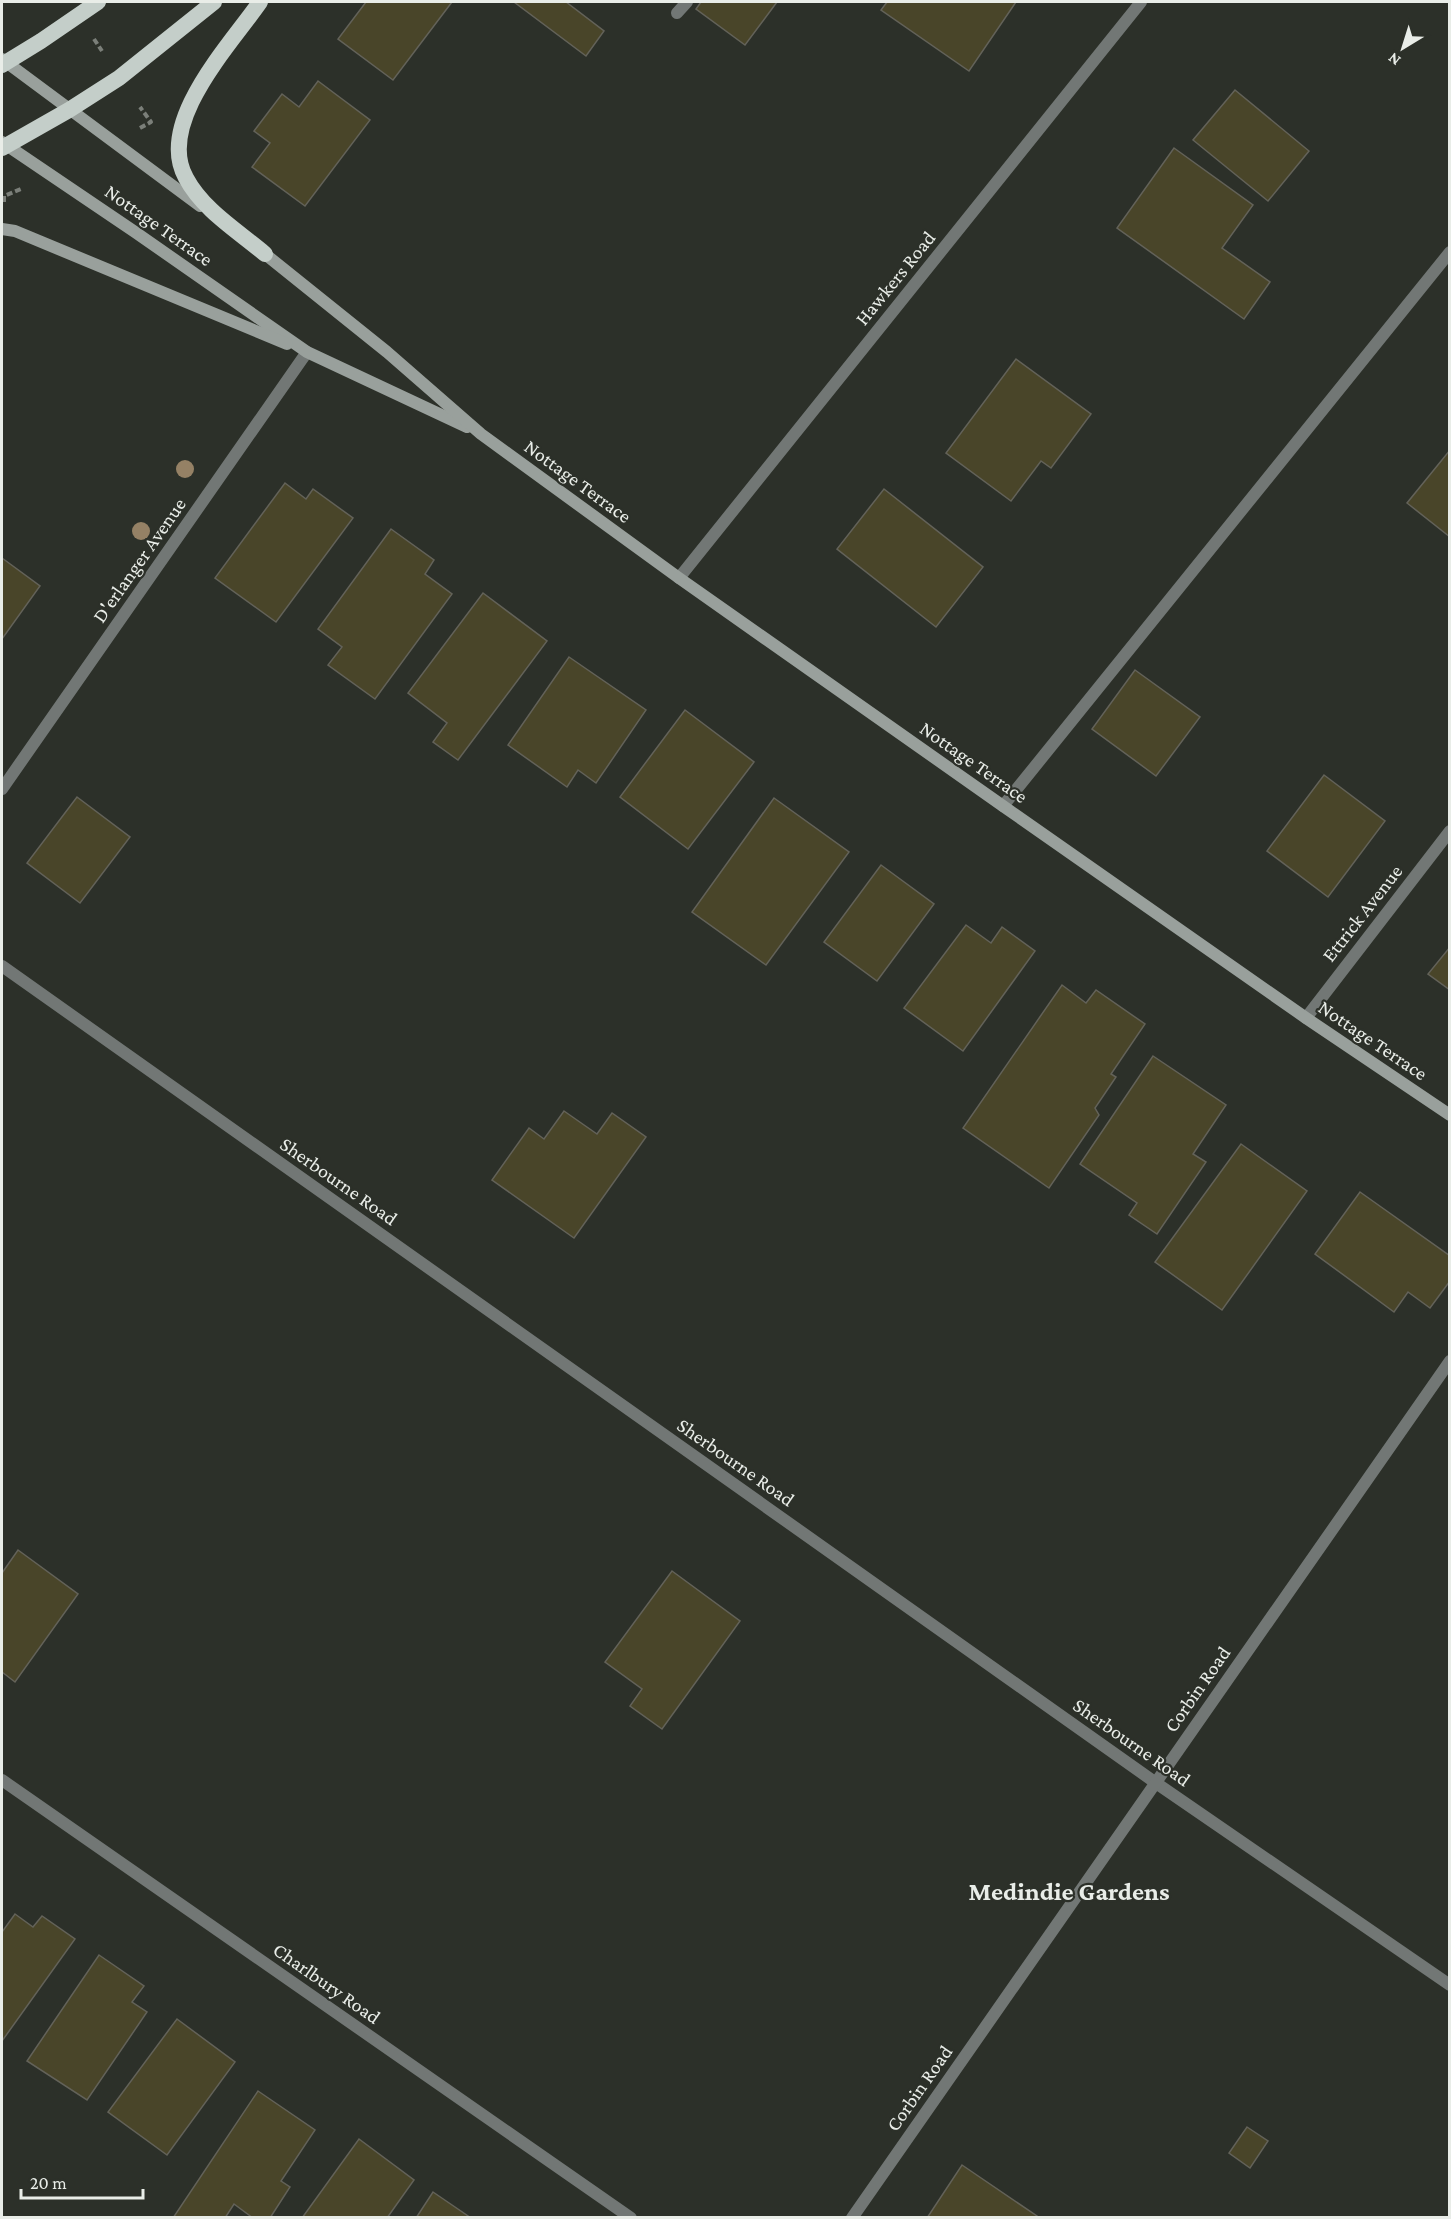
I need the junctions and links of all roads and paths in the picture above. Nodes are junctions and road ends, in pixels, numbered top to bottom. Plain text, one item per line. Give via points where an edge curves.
1 (98, 2) edge
2 (214, 2) edge
3 (260, 2) edge
4 (687, 2) edge
5 (1141, 2) edge
6 (677, 13) dead end
7 (3, 62) edge
8 (140, 107) dead end
9 (69, 110) junction
10 (140, 128) dead end
11 (3, 145) edge
12 (21, 189) dead end
13 (5, 208) dead end
14 (2, 229) edge
15 (1449, 252) edge
16 (265, 254) junction
17 (307, 352) junction
18 (481, 434) junction
19 (679, 578) junction
20 (2, 789) edge
21 (1003, 806) junction
22 (1449, 831) edge
23 (2, 966) edge
24 (1306, 1018) junction
25 (1449, 1115) edge
26 (1449, 1360) edge
27 (2, 1780) edge
28 (1156, 1783) junction
29 (1449, 1985) edge
30 (631, 2217) edge
31 (852, 2217) edge

1 - 7 highway
2 - 9 highway via 136,66
3 - 16 highway via 195,96 181,128 179,146 182,168 193,189
4 - 6 street
5 - 19 street, Hawkers Road
7 - 9 main road, Nottage Terrace
8 - 10 path via 151,122
9 - 11 highway
9 - 16 main road, Nottage Terrace
11 - 17 main road, Nottage Terrace
12 - 13 path via 4,196
14 - 17 main road via 15,231
15 - 21 street
16 - 18 main road, Nottage Terrace
17 - 18 main road, Nottage Terrace
17 - 20 street, D'erlanger Avenue
18 - 19 main road, Nottage Terrace
19 - 21 main road, Nottage Terrace
21 - 24 main road, Nottage Terrace
22 - 24 street, Ettrick Avenue
23 - 28 street, Sherbourne Road
24 - 25 main road, Nottage Terrace
26 - 28 street, Corbin Road
27 - 30 street, Charlbury Road
28 - 29 street, Sherbourne Road
28 - 31 street, Corbin Road

